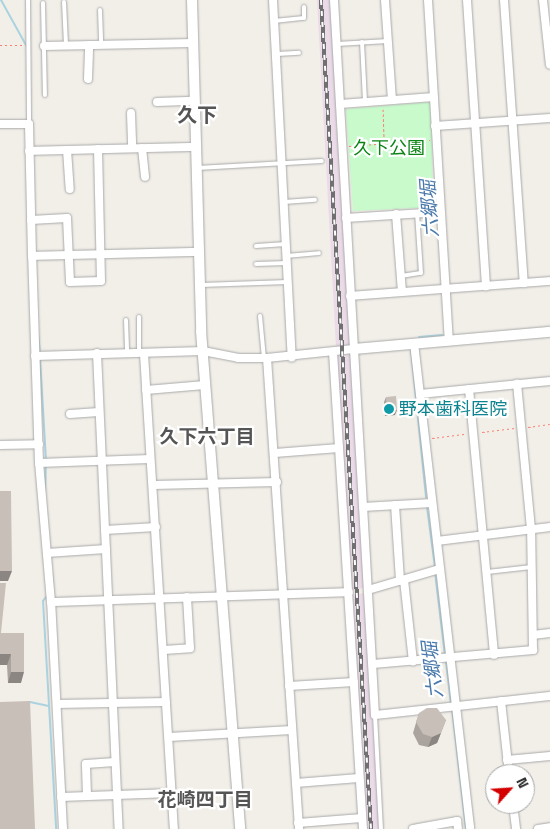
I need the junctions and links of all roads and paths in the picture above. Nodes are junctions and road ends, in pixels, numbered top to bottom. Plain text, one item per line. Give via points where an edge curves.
1 (28, 0) edge
2 (192, 0) edge
3 (272, 0) edge
4 (334, 0) edge
5 (385, 0) edge
6 (428, 0) edge
7 (467, 0) edge
8 (504, 0) edge
9 (543, 0) edge
10 (64, 2) dead end
11 (43, 3) dead end
12 (304, 7) dead end
13 (100, 10) dead end
14 (547, 20) edge
15 (274, 21) junction
16 (388, 41) junction
17 (362, 42) junction
18 (193, 43) junction
19 (337, 44) junction
20 (0, 45) edge
21 (66, 45) junction
22 (88, 45) junction
23 (101, 45) junction
24 (26, 46) dead end
25 (44, 46) junction
26 (299, 53) dead end
27 (275, 54) junction
28 (550, 65) edge
29 (88, 79) dead end
30 (45, 95) dead end
31 (434, 97) junction
32 (392, 100) junction
33 (194, 101) junction
34 (156, 102) dead end
35 (366, 102) junction
36 (340, 104) junction
37 (383, 110) dead end
38 (131, 113) dead end
39 (550, 118) edge
40 (514, 121) junction
41 (474, 123) junction
42 (0, 124) edge
43 (29, 124) junction
44 (435, 126) junction
45 (433, 140) dead end
46 (384, 143) junction
47 (347, 146) dead end
48 (196, 147) junction
49 (132, 148) junction
50 (142, 148) junction
51 (98, 149) junction
52 (67, 150) junction
53 (30, 151) junction
54 (322, 161) dead end
55 (281, 162) junction
56 (196, 168) junction
57 (144, 177) dead end
58 (70, 189) dead end
59 (315, 200) dead end
60 (284, 202) junction
61 (440, 212) junction
62 (417, 213) junction
63 (396, 214) junction
64 (346, 218) junction
65 (31, 220) junction
66 (286, 244) junction
67 (256, 246) dead end
68 (198, 252) junction
69 (319, 253) dead end
70 (101, 254) junction
71 (69, 255) junction
72 (32, 256) junction
73 (286, 259) junction
74 (256, 264) dead end
75 (401, 276) junction
76 (550, 281) edge
77 (288, 282) junction
78 (524, 283) junction
79 (199, 285) junction
80 (486, 286) junction
81 (444, 290) junction
82 (402, 292) junction
83 (350, 296) junction
84 (260, 316) dead end
85 (139, 318) dead end
86 (126, 320) dead end
87 (550, 332) edge
88 (449, 341) junction
89 (414, 343) junction
90 (354, 349) junction
91 (203, 351) junction
92 (333, 352) junction
93 (97, 353) junction
94 (142, 353) junction
95 (127, 354) junction
96 (35, 356) junction
97 (292, 357) junction
98 (266, 358) junction
99 (550, 381) edge
100 (517, 384) junction
101 (205, 385) junction
102 (469, 389) junction
103 (146, 390) junction
104 (420, 394) junction
105 (99, 412) junction
106 (70, 414) dead end
107 (550, 424) edge
108 (525, 427) dead end
109 (518, 428) dead end
110 (476, 433) dead end
111 (469, 434) dead end
112 (429, 439) dead end
113 (39, 444) junction
114 (0, 445) edge
115 (339, 448) junction
116 (275, 453) junction
117 (150, 459) junction
118 (101, 462) junction
119 (39, 463) junction
120 (277, 482) junction
121 (212, 483) junction
122 (154, 485) junction
123 (432, 503) junction
124 (395, 505) junction
125 (363, 507) junction
126 (156, 527) junction
127 (550, 527) edge
128 (531, 529) junction
129 (105, 530) junction
130 (483, 535) junction
131 (437, 541) junction
132 (106, 549) junction
133 (47, 553) junction
134 (532, 567) junction
135 (440, 569) junction
136 (486, 572) junction
137 (402, 580) junction
138 (368, 590) junction
139 (349, 592) junction
140 (282, 594) junction
141 (220, 596) junction
142 (161, 598) junction
143 (187, 598) junction
144 (108, 599) junction
145 (51, 602) junction
146 (550, 633) edge
147 (533, 634) junction
148 (164, 650) junction
149 (494, 655) junction
150 (450, 660) junction
151 (413, 662) junction
152 (373, 664) junction
153 (354, 682) junction
154 (289, 686) junction
155 (550, 696) edge
156 (501, 701) junction
157 (166, 702) junction
158 (114, 703) junction
159 (57, 704) junction
160 (455, 706) junction
161 (375, 715) junction
162 (292, 730) junction
163 (232, 733) junction
164 (169, 737) junction
165 (550, 756) edge
166 (507, 760) junction
167 (115, 762) junction
168 (508, 764) edge
169 (359, 778) junction
170 (296, 783) junction
171 (172, 793) junction
172 (118, 794) junction
173 (87, 795) junction
174 (61, 796) junction
175 (514, 814) edge
176 (362, 818) junction
177 (299, 826) edge
178 (550, 827) edge
179 (418, 828) edge
180 (63, 829) edge
181 (119, 829) edge
182 (174, 829) edge
183 (240, 829) edge
184 (363, 829) edge
185 (381, 829) edge
186 (458, 829) edge
187 (470, 829) edge
188 (516, 829) edge
189 (538, 829) edge

1 - 43 lane
2 - 18 street
3 - 15 street
4 - 19 street
5 - 16 street
6 - 31 street
7 - 41 street
8 - 40 street
9 - 14 street
10 - 21 lane
11 - 25 lane
12 - 15 lane via 304,18
13 - 23 lane
14 - 28 street
15 - 27 street
16 - 17 lane
16 - 32 street
17 - 19 lane
17 - 35 lane
18 - 23 street
18 - 33 street
19 - 36 street
20 - 24 path
21 - 22 street
21 - 25 street
22 - 23 street
22 - 29 street
25 - 30 lane
26 - 27 lane
27 - 55 street
31 - 32 street
31 - 44 street
32 - 35 street
33 - 34 street
33 - 48 street
35 - 36 street
36 - 64 street
37 - 46 path
38 - 49 street
39 - 40 street
40 - 41 street
40 - 78 street
41 - 44 street
41 - 80 street
42 - 43 street
43 - 53 street
44 - 61 street
45 - 46 path
46 - 47 path
48 - 50 street
48 - 56 street
49 - 50 street
49 - 51 street
50 - 57 street
51 - 52 street
51 - 70 street
52 - 53 street
52 - 58 street
53 - 65 street
54 - 55 lane
55 - 56 lane
55 - 60 street
56 - 68 street
59 - 60 lane
60 - 66 street
61 - 62 street
61 - 81 street
62 - 63 street
62 - 75 lane via 421,273
63 - 64 street
63 - 75 street
64 - 83 street
65 - 71 street via 66,218
65 - 72 street
66 - 67 lane
66 - 73 street
68 - 70 street
68 - 79 street
69 - 73 lane
70 - 71 street
70 - 71 street via 101,281 70,282
71 - 72 street
72 - 96 street
73 - 74 lane
73 - 77 street
75 - 82 street
76 - 78 street
77 - 79 lane
77 - 97 street
78 - 80 street
79 - 91 street
80 - 81 street
81 - 82 street
81 - 88 street
82 - 83 street
83 - 90 street
84 - 98 lane
85 - 94 lane
86 - 95 lane
87 - 88 street
88 - 89 street
89 - 90 street
89 - 104 street
90 - 92 street
90 - 125 street
91 - 94 street
91 - 98 street via 238,358
91 - 101 street
92 - 97 street
92 - 115 street
93 - 95 street
93 - 96 street
93 - 105 street
94 - 95 street
94 - 103 street
96 - 113 street
97 - 98 street
98 - 116 street
99 - 100 street
100 - 102 street
100 - 128 street
101 - 103 street
101 - 121 street
102 - 104 street
102 - 130 street
103 - 117 street
104 - 123 street
105 - 106 street
105 - 118 street
107 - 108 path
109 - 110 path
111 - 112 path
113 - 114 street
113 - 119 street
115 - 116 street
115 - 139 street
116 - 120 street
117 - 118 street
117 - 122 street
118 - 119 street
118 - 129 street
119 - 133 street
120 - 121 street
120 - 140 street
121 - 122 street
121 - 141 street
122 - 126 street
123 - 124 street
123 - 131 street
124 - 125 street
124 - 137 street
125 - 138 street
126 - 129 street
126 - 142 street
127 - 128 street
128 - 130 street
128 - 134 street
129 - 132 street
130 - 131 street
130 - 136 street
131 - 135 street
132 - 133 street
132 - 144 street
133 - 145 street
134 - 136 lane
134 - 147 street
135 - 137 street
135 - 150 street
136 - 149 street
137 - 138 street
137 - 151 street
138 - 152 street
139 - 140 street
139 - 153 street
140 - 141 street
140 - 154 street
141 - 143 street
141 - 163 street
142 - 143 street
142 - 144 street
142 - 148 street
143 - 148 street via 190,648
144 - 145 street
144 - 158 street
145 - 159 street
146 - 147 street
147 - 149 street via 533,650
148 - 157 street
149 - 150 street
150 - 151 street
150 - 160 street
151 - 152 street
152 - 161 street
153 - 154 street
153 - 169 street
154 - 162 street
155 - 156 street
156 - 160 street
156 - 166 street
157 - 158 street
157 - 164 street
158 - 159 street
158 - 167 street
159 - 174 street
160 - 161 street
160 - 187 street
161 - 185 lane
162 - 163 street
162 - 170 street
163 - 164 street
163 - 183 street
164 - 171 street
165 - 166 street
166 - 168 street
167 - 172 street
167 - 173 street via 86,764
169 - 170 street
169 - 176 street
170 - 177 street
171 - 172 street
171 - 182 street
172 - 173 street
172 - 181 street
173 - 174 street
174 - 180 street
175 - 188 street
176 - 177 street
176 - 184 street
178 - 189 street
179 - 186 street via 457,821

